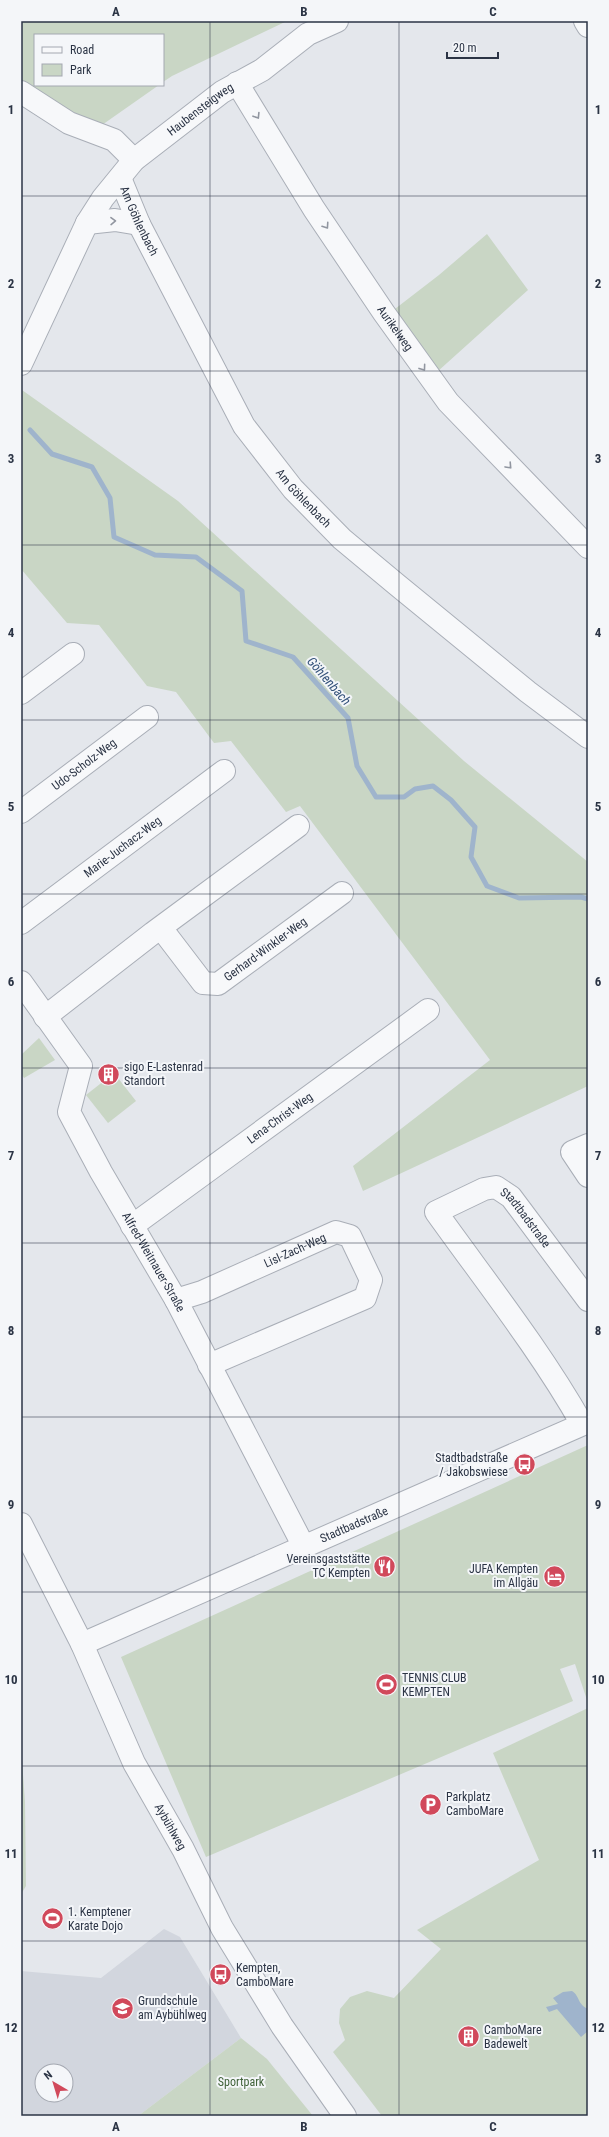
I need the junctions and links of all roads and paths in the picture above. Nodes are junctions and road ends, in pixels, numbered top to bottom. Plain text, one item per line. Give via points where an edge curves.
1 (337, 21) edge
2 (585, 21) edge
3 (588, 26) edge
4 (237, 83) junction
5 (21, 92) edge
6 (134, 160) junction
7 (120, 178) junction
8 (86, 223) junction
9 (139, 224) junction
10 (21, 364) edge
11 (588, 547) edge
12 (73, 654) dead end
13 (21, 693) edge
14 (147, 717) dead end
15 (588, 737) edge
16 (224, 771) dead end
17 (21, 812) edge
18 (298, 826) dead end
19 (342, 893) dead end
20 (21, 923) edge
21 (161, 928) junction
22 (21, 982) edge
23 (428, 1010) dead end
24 (45, 1017) junction
25 (588, 1145) edge
26 (588, 1176) edge
27 (132, 1226) junction
28 (176, 1300) junction
29 (588, 1300) edge
30 (209, 1365) junction
31 (585, 1423) edge
32 (21, 1524) edge
33 (304, 1547) junction
34 (82, 1644) junction
35 (345, 2116) edge

1 - 4 street, Haubensteigweg via 308,34 262,70
2 - 3 street
4 - 6 street, Haubensteigweg via 172,129
4 -> 11 street, Aurikelweg via 319,216 448,402
5 - 6 street via 69,123 114,140
6 - 7 street, Haubensteigweg
7 - 8 street, Haubensteigweg
7 - 9 street, Am Göhlenbach
8 -> 9 street via 115,220
8 - 10 street, Haubensteigweg
9 - 15 street, Am Göhlenbach via 244,426 293,489 342,539 528,692
12 - 13 street
14 - 17 street, Udo-Scholz-Weg
16 - 20 street, Marie-Juchacz-Weg
18 - 21 street
19 - 21 street, Gerhard-Winkler-Weg via 218,984 203,983
21 - 24 street
22 - 24 street, Alfred-Weitnauer-Straße
23 - 27 street, Lena-Christ-Weg
24 - 27 street, Alfred-Weitnauer-Straße via 81,1066 69,1112
25 - 26 street via 572,1152
27 - 28 street, Alfred-Weitnauer-Straße
28 - 30 street, Alfred-Weitnauer-Straße
28 - 30 street, Lisl-Zach-Weg via 202,1292 336,1232 350,1236 371,1280 365,1298
29 - 31 street, Stadtbadstraße via 511,1197 496,1187 436,1212
30 - 33 street, Alfred-Weitnauer-Straße
31 - 33 street, Stadtbadstraße
32 - 34 street, Aybühlweg
33 - 34 street, Stadtbadstraße
34 - 35 street, Aybühlweg via 134,1763 183,1849 222,1928 282,2026

